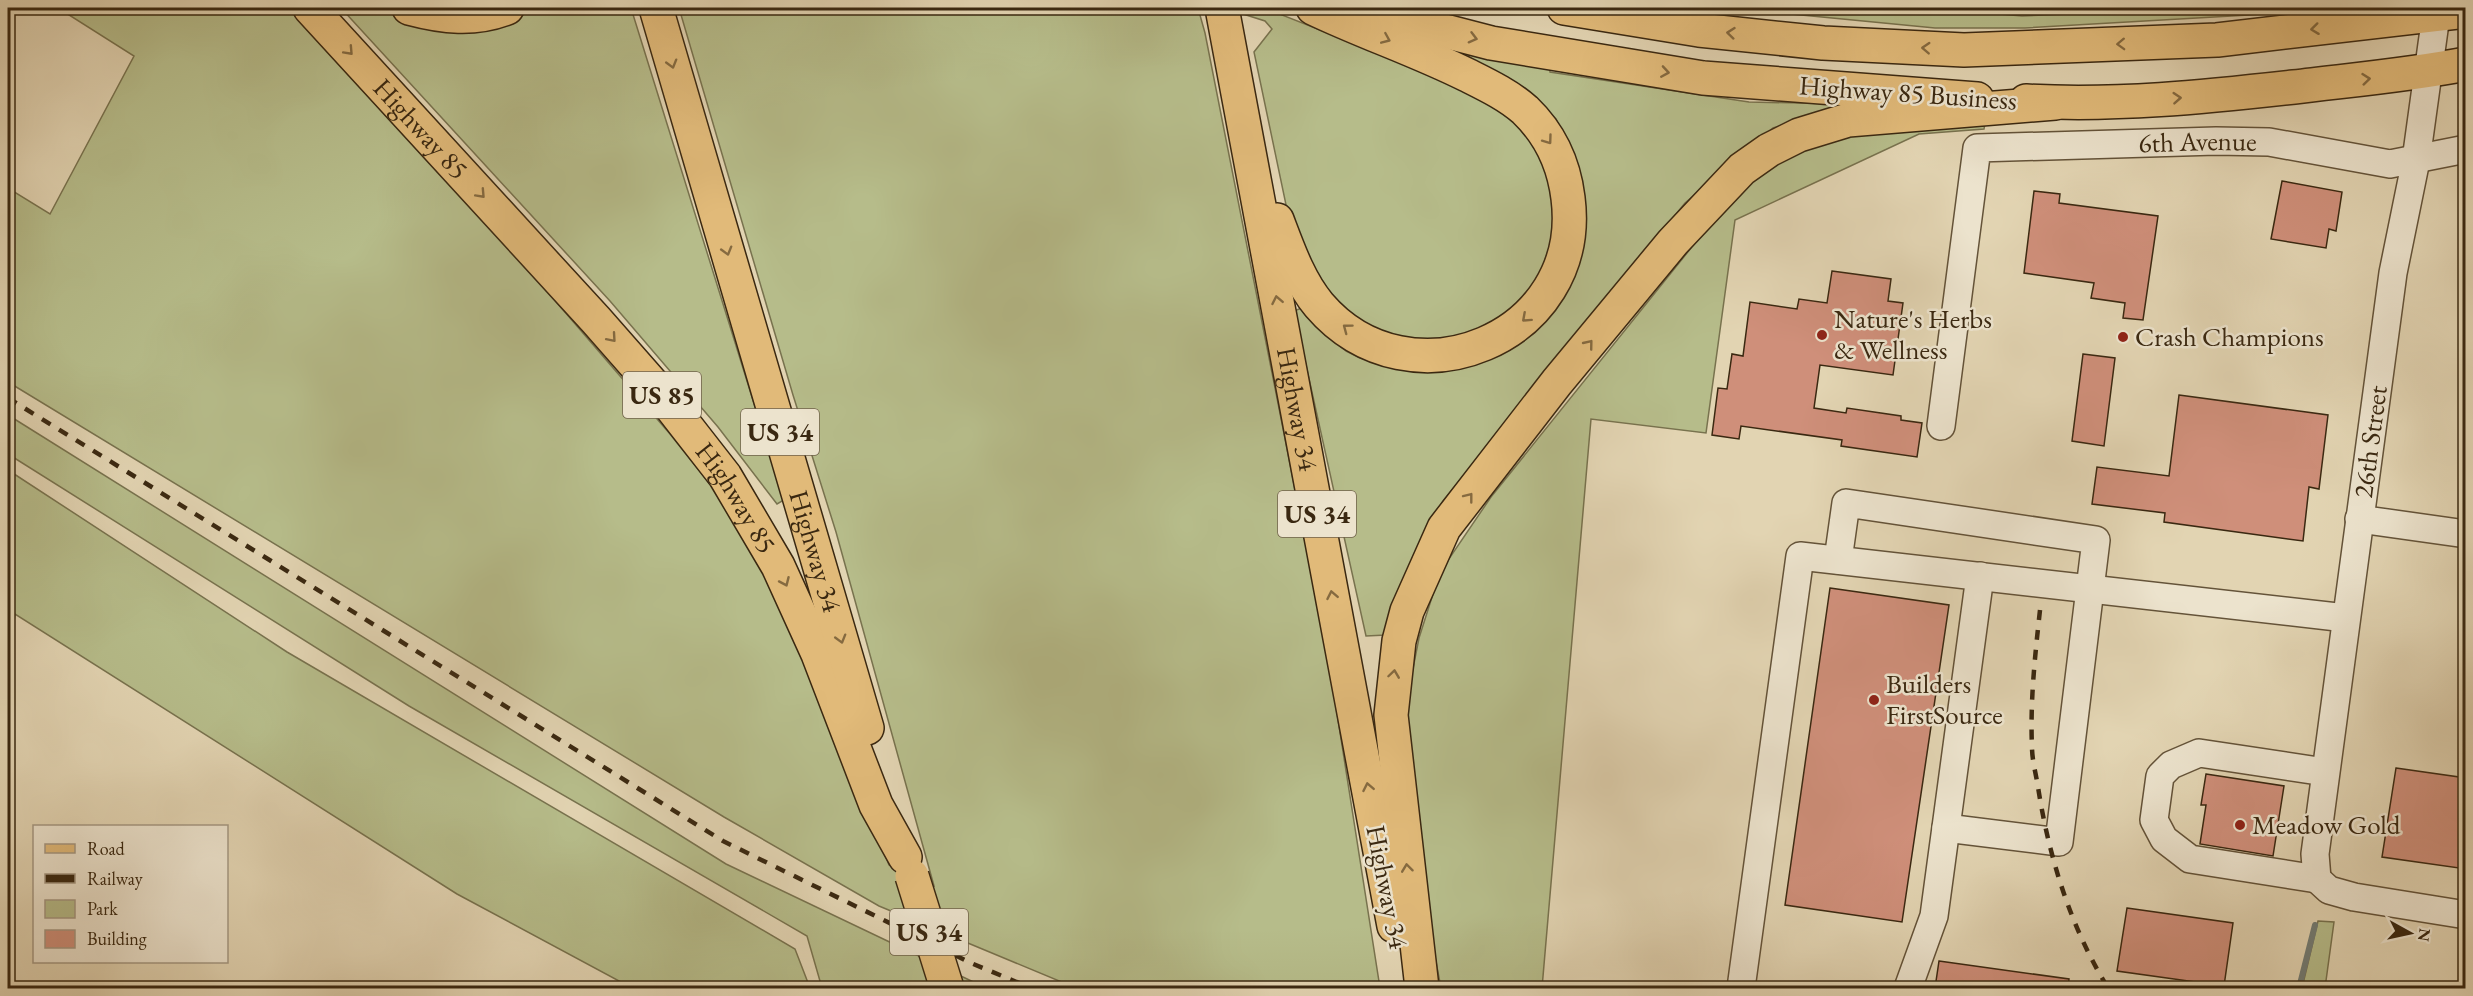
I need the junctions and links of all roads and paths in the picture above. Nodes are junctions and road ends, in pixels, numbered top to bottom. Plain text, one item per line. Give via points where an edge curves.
1 (310, 8) edge
2 (409, 8) edge
3 (507, 8) edge
4 (656, 8) edge
5 (1222, 8) edge
6 (1313, 8) edge
7 (1356, 8) edge
8 (1564, 8) edge
9 (2446, 12) edge
10 (1228, 39) junction
11 (2466, 64) edge
12 (2428, 71) junction
13 (2055, 103) junction
14 (2466, 149) edge
15 (2416, 160) junction
16 (1941, 426) dead end
17 (2359, 519) junction
18 (2466, 534) edge
19 (1838, 560) junction
20 (1980, 576) junction
21 (2090, 589) junction
22 (2346, 618) junction
23 (2325, 772) junction
24 (1946, 828) junction
25 (908, 866) junction
26 (2317, 879) junction
27 (2466, 915) edge
28 (947, 988) edge
29 (1406, 988) edge
30 (1422, 988) edge
31 (1741, 988) edge
32 (1908, 988) edge

1 -> 25 main road, Highway 85 / US 85 via 603,328 661,394 724,476 778,566 818,654 876,805
2 - 3 main road via 440,16 468,17
4 -> 25 main road, Highway 34 / US 34
5 - 10 main road, Highway 34 / US 34
6 -> 10 main road via 1496,89 1528,113 1553,146 1562,163 1567,189 1568,242 1549,292 1511,331 1472,349 1423,357 1378,347 1320,306 1297,271 1285,242
7 -> 13 main road, Highway 85 Business via 1491,43 1703,78
9 -> 8 main road, Highway 85 Business via 2217,40 1964,50 1823,43
9 - 12 street, 26th Street
29 -> 10 main road, Highway 34 / US 34
11 - 12 main road, Highway 85 Business
13 -> 12 main road, Highway 85 Business via 2224,94
12 - 15 street, 26th Street
30 -> 13 main road via 1390,715 1399,641 1407,611 1444,528 1672,242 1743,169 1769,150 1799,135 1848,120
14 - 15 street, 6th Avenue
15 - 16 street, 6th Avenue via 2390,164 2269,142 1977,148
15 - 17 street, 26th Street via 2393,273
17 - 18 street
17 - 22 street, 26th Street
19 - 20 street
19 - 21 street via 1846,503 2096,540
19 - 31 street via 1800,556
20 - 21 street
20 - 24 street
21 - 22 street
21 - 24 street via 2059,842
22 - 23 street, 26th Street
23 - 26 street, 26th Street via 2315,854
23 - 26 street via 2199,753 2170,765 2160,777 2154,820 2164,839 2190,859
24 - 32 street via 1934,916
25 - 28 main road, Highway 34 / US 34, bridge
26 - 27 street via 2329,890 2354,897

